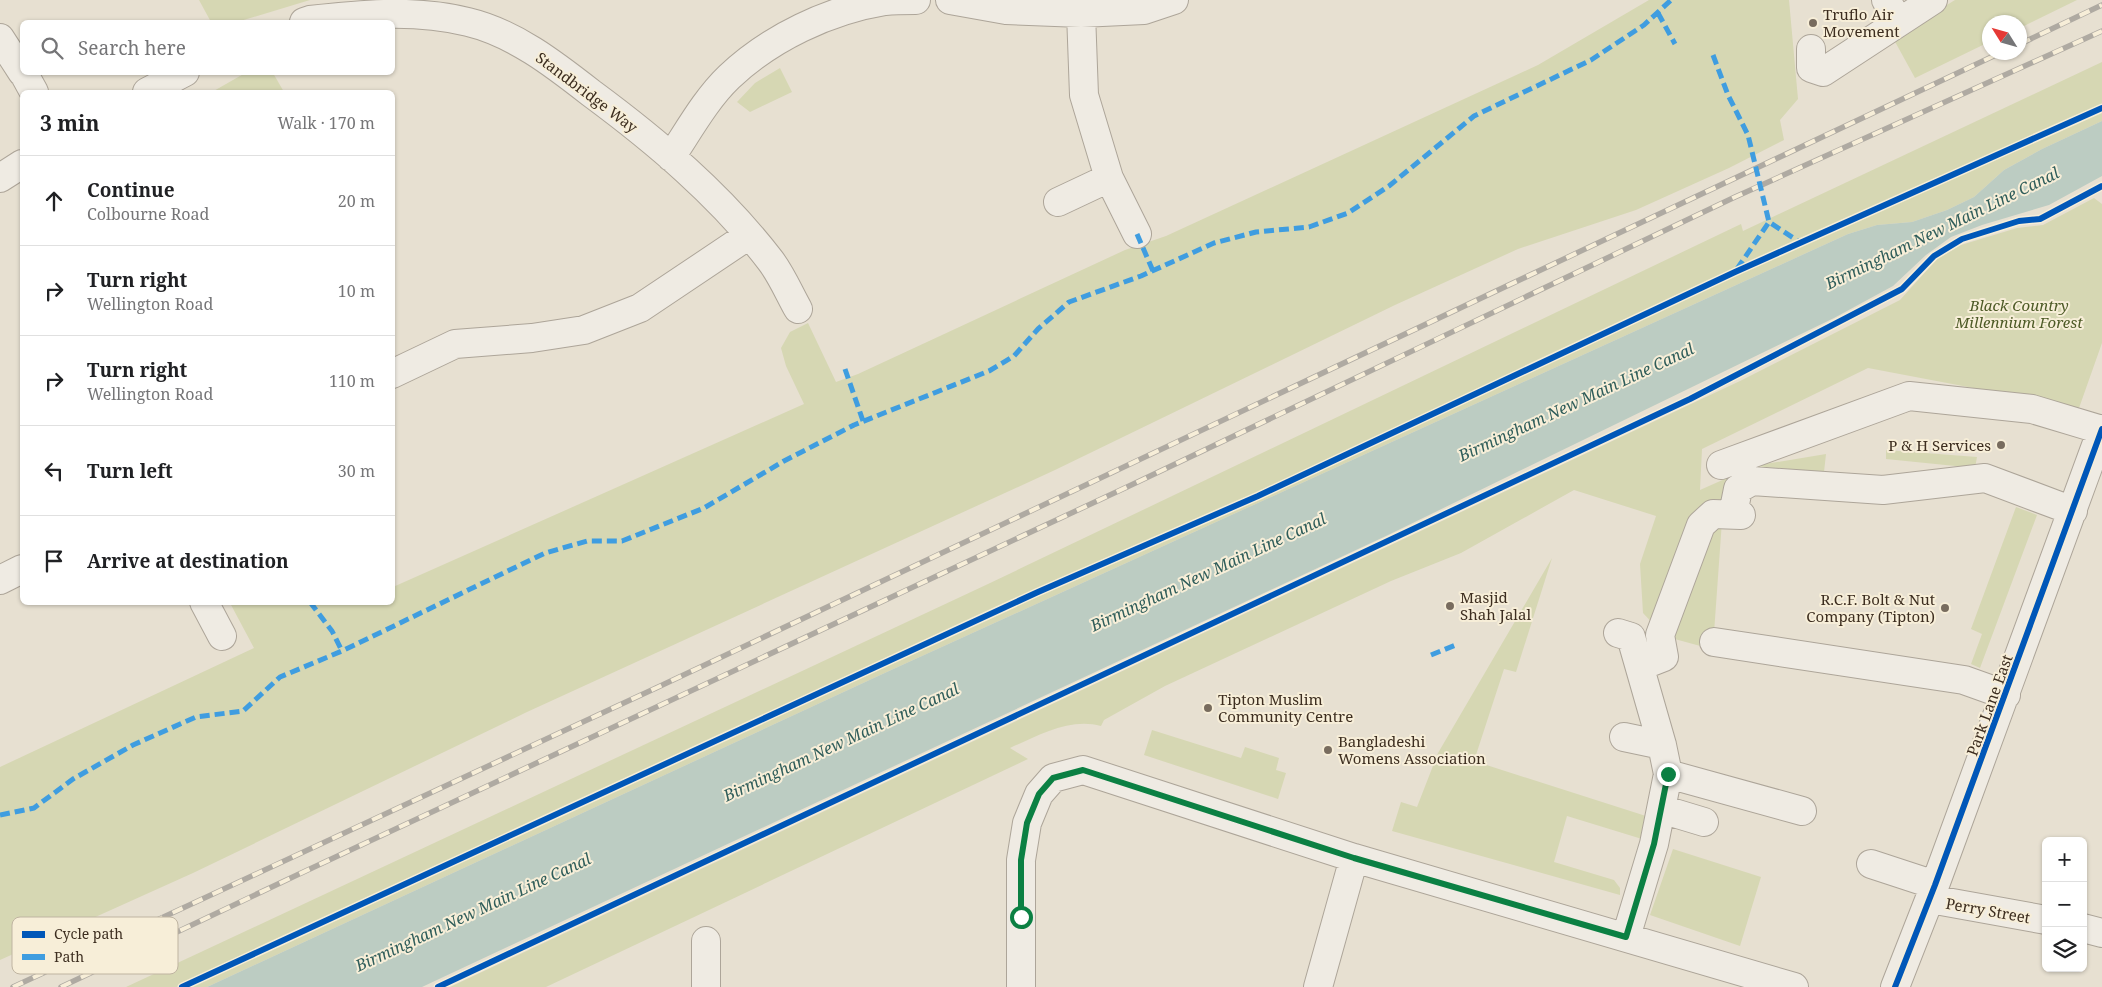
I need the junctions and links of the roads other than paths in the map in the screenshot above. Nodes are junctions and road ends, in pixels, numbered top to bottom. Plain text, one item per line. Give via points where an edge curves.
1 (916, 0) edge
2 (950, 0) edge
3 (1174, 0) edge
4 (1933, 0) edge
5 (845, 5) edge
6 (1892, 11) edge
7 (1081, 13) junction
8 (310, 20) edge
9 (0, 38) edge
10 (1811, 49) dead end
11 (20, 68) edge
12 (25, 75) edge
13 (179, 75) edge
14 (33, 90) edge
15 (151, 90) edge
16 (671, 157) junction
17 (20, 165) edge
18 (0, 178) edge
19 (1109, 178) junction
20 (1058, 202) dead end
21 (1137, 234) dead end
22 (749, 235) junction
23 (798, 309) dead end
24 (395, 373) edge
25 (2102, 430) edge
26 (1721, 464) dead end
27 (2096, 467) edge
28 (2074, 510) junction
29 (20, 570) edge
30 (0, 580) edge
31 (206, 605) edge
32 (1618, 633) dead end
33 (222, 636) dead end
34 (1714, 642) dead end
35 (1641, 666) junction
36 (2006, 695) junction
37 (1624, 737) dead end
38 (1662, 746) junction
39 (1668, 774) junction
40 (1661, 809) junction
41 (1802, 811) dead end
42 (1704, 822) dead end
43 (1354, 858) junction
44 (1871, 864) dead end
45 (1933, 892) junction
46 (2042, 919) edge
47 (2087, 929) edge
48 (2102, 933) edge
49 (1626, 937) junction
50 (706, 941) dead end
51 (706, 987) edge
52 (1021, 987) edge
53 (1318, 987) edge
54 (1794, 987) edge
55 (1895, 987) edge

1 - 5 street
2 - 7 street via 1006,10
3 - 7 street via 1144,10
4 - 6 street
5 - 16 street via 761,53 729,77 698,115
6 - 10 street via 1823,72 1811,68
7 - 19 street via 1084,96
8 - 16 street, Standbridge Way via 369,13 405,13 468,22 511,38 548,60
9 - 11 street
12 - 14 street
13 - 15 street
16 - 22 street, Standbridge Way
17 - 18 street
19 - 20 street
19 - 21 street
22 - 23 street, Standbridge Way via 771,262
22 - 24 street via 640,308 584,330 454,344
25 - 26 street via 2032,409 1908,396
25 - 27 street, Park Lane East
27 - 28 street, Park Lane East
28 - 35 street via 1985,478 1883,490 1752,481 1738,488 1737,514 1713,514 1701,525 1660,635 1664,656
28 - 36 street, Park Lane East
29 - 30 street
31 - 33 street
32 - 35 street via 1631,637
34 - 36 street via 1964,680
35 - 38 street
36 - 45 street, Park Lane East
37 - 38 street
38 - 39 street
39 - 40 street
39 - 41 street
40 - 42 street
40 - 49 street
43 - 49 street
43 - 52 street via 1083,770 1053,778 1039,794 1027,823 1023,850
43 - 53 street
44 - 45 street, Perry Street
45 - 46 street, Perry Street
45 - 55 street, Park Lane East
47 - 48 street
49 - 54 street
50 - 51 street

